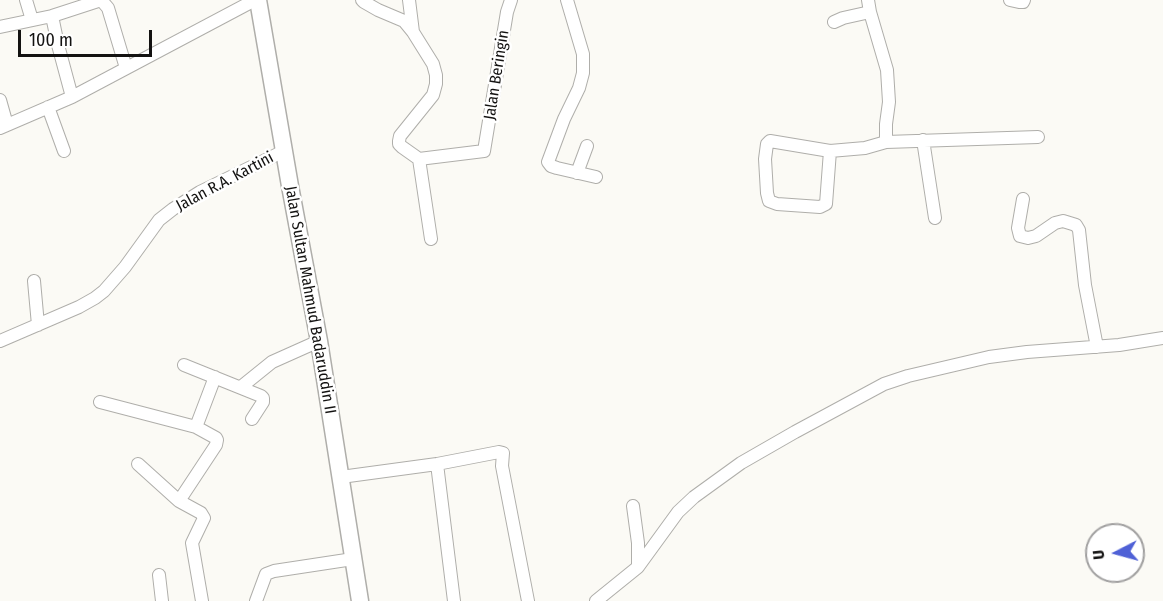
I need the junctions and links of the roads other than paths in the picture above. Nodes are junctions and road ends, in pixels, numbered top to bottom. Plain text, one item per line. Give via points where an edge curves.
1 (26, 0) edge
2 (58, 0) edge
3 (257, 0) edge
4 (362, 0) edge
5 (409, 0) edge
6 (511, 0) edge
7 (567, 0) edge
8 (1010, 0) edge
9 (1024, 0) edge
10 (869, 6) edge
11 (56, 14) junction
12 (32, 20) junction
13 (834, 22) dead end
14 (0, 27) edge
15 (413, 32) junction
16 (126, 68) junction
17 (72, 97) junction
18 (0, 100) edge
19 (48, 107) junction
20 (4, 127) edge
21 (1038, 137) dead end
22 (923, 140) junction
23 (886, 142) junction
24 (587, 146) dead end
25 (64, 151) dead end
26 (284, 151) junction
27 (830, 151) junction
28 (419, 159) junction
29 (578, 173) junction
30 (596, 177) dead end
31 (1023, 199) dead end
32 (935, 218) dead end
33 (431, 239) dead end
34 (34, 281) dead end
35 (38, 325) junction
36 (1163, 338) edge
37 (319, 340) junction
38 (0, 341) edge
39 (1097, 347) junction
40 (184, 365) dead end
41 (215, 377) junction
42 (241, 387) junction
43 (100, 402) dead end
44 (252, 419) dead end
45 (196, 427) junction
46 (138, 464) dead end
47 (437, 464) junction
48 (341, 477) junction
49 (179, 501) junction
50 (633, 506) dead end
51 (353, 559) junction
52 (638, 567) junction
53 (159, 575) dead end
54 (162, 601) edge
55 (202, 601) edge
56 (256, 601) edge
57 (360, 601) edge
58 (454, 601) edge
59 (528, 601) edge
60 (596, 601) edge

1 - 12 street
2 - 11 street
3 - 16 street
3 - 26 highway, Jalan Sultan Mahmud Badaruddin II
4 - 15 street via 404,21
5 - 15 street
6 - 28 street, Jalan Beringin via 484,151
7 - 29 street via 583,54 583,73 548,162
8 - 9 street
10 - 13 street
10 - 23 street via 887,70
11 - 12 street
11 - 16 street via 98,1 106,3
11 - 17 street via 58,45
12 - 14 street
15 - 28 street via 436,75 433,94 400,136 399,144
16 - 17 street
17 - 19 street
18 - 20 street
19 - 20 street
19 - 25 street
21 - 22 street
22 - 23 street
22 - 32 street
23 - 27 street
24 - 29 street
26 - 35 street, Jalan R.A. Kartini via 172,209 104,291
26 - 37 highway, Jalan Sultan Mahmud Badaruddin II
27 - 27 street via 826,204 820,207 770,201 765,159 770,141
28 - 33 street
29 - 30 street
31 - 39 street via 1020,236 1036,236 1063,220 1079,230
34 - 35 street
35 - 38 street, Jalan R.A. Kartini
36 - 39 street
37 - 42 street via 272,362
37 - 48 highway, Jalan Sultan Mahmud Badaruddin II
39 - 52 street via 989,357 884,384 741,463 694,497 678,512
40 - 41 street
41 - 42 street
41 - 45 street
42 - 44 street via 264,398
43 - 45 street
45 - 49 street via 216,438 216,445
46 - 49 street
47 - 48 street
47 - 58 street
47 - 59 street via 503,453 502,466
48 - 51 highway, Jalan Sultan Mahmud Badaruddin II
49 - 55 street via 204,518 192,543
50 - 52 street
51 - 56 street via 266,574
51 - 57 highway, Jalan Sultan Mahmud Badaruddin II
52 - 60 street
53 - 54 street

